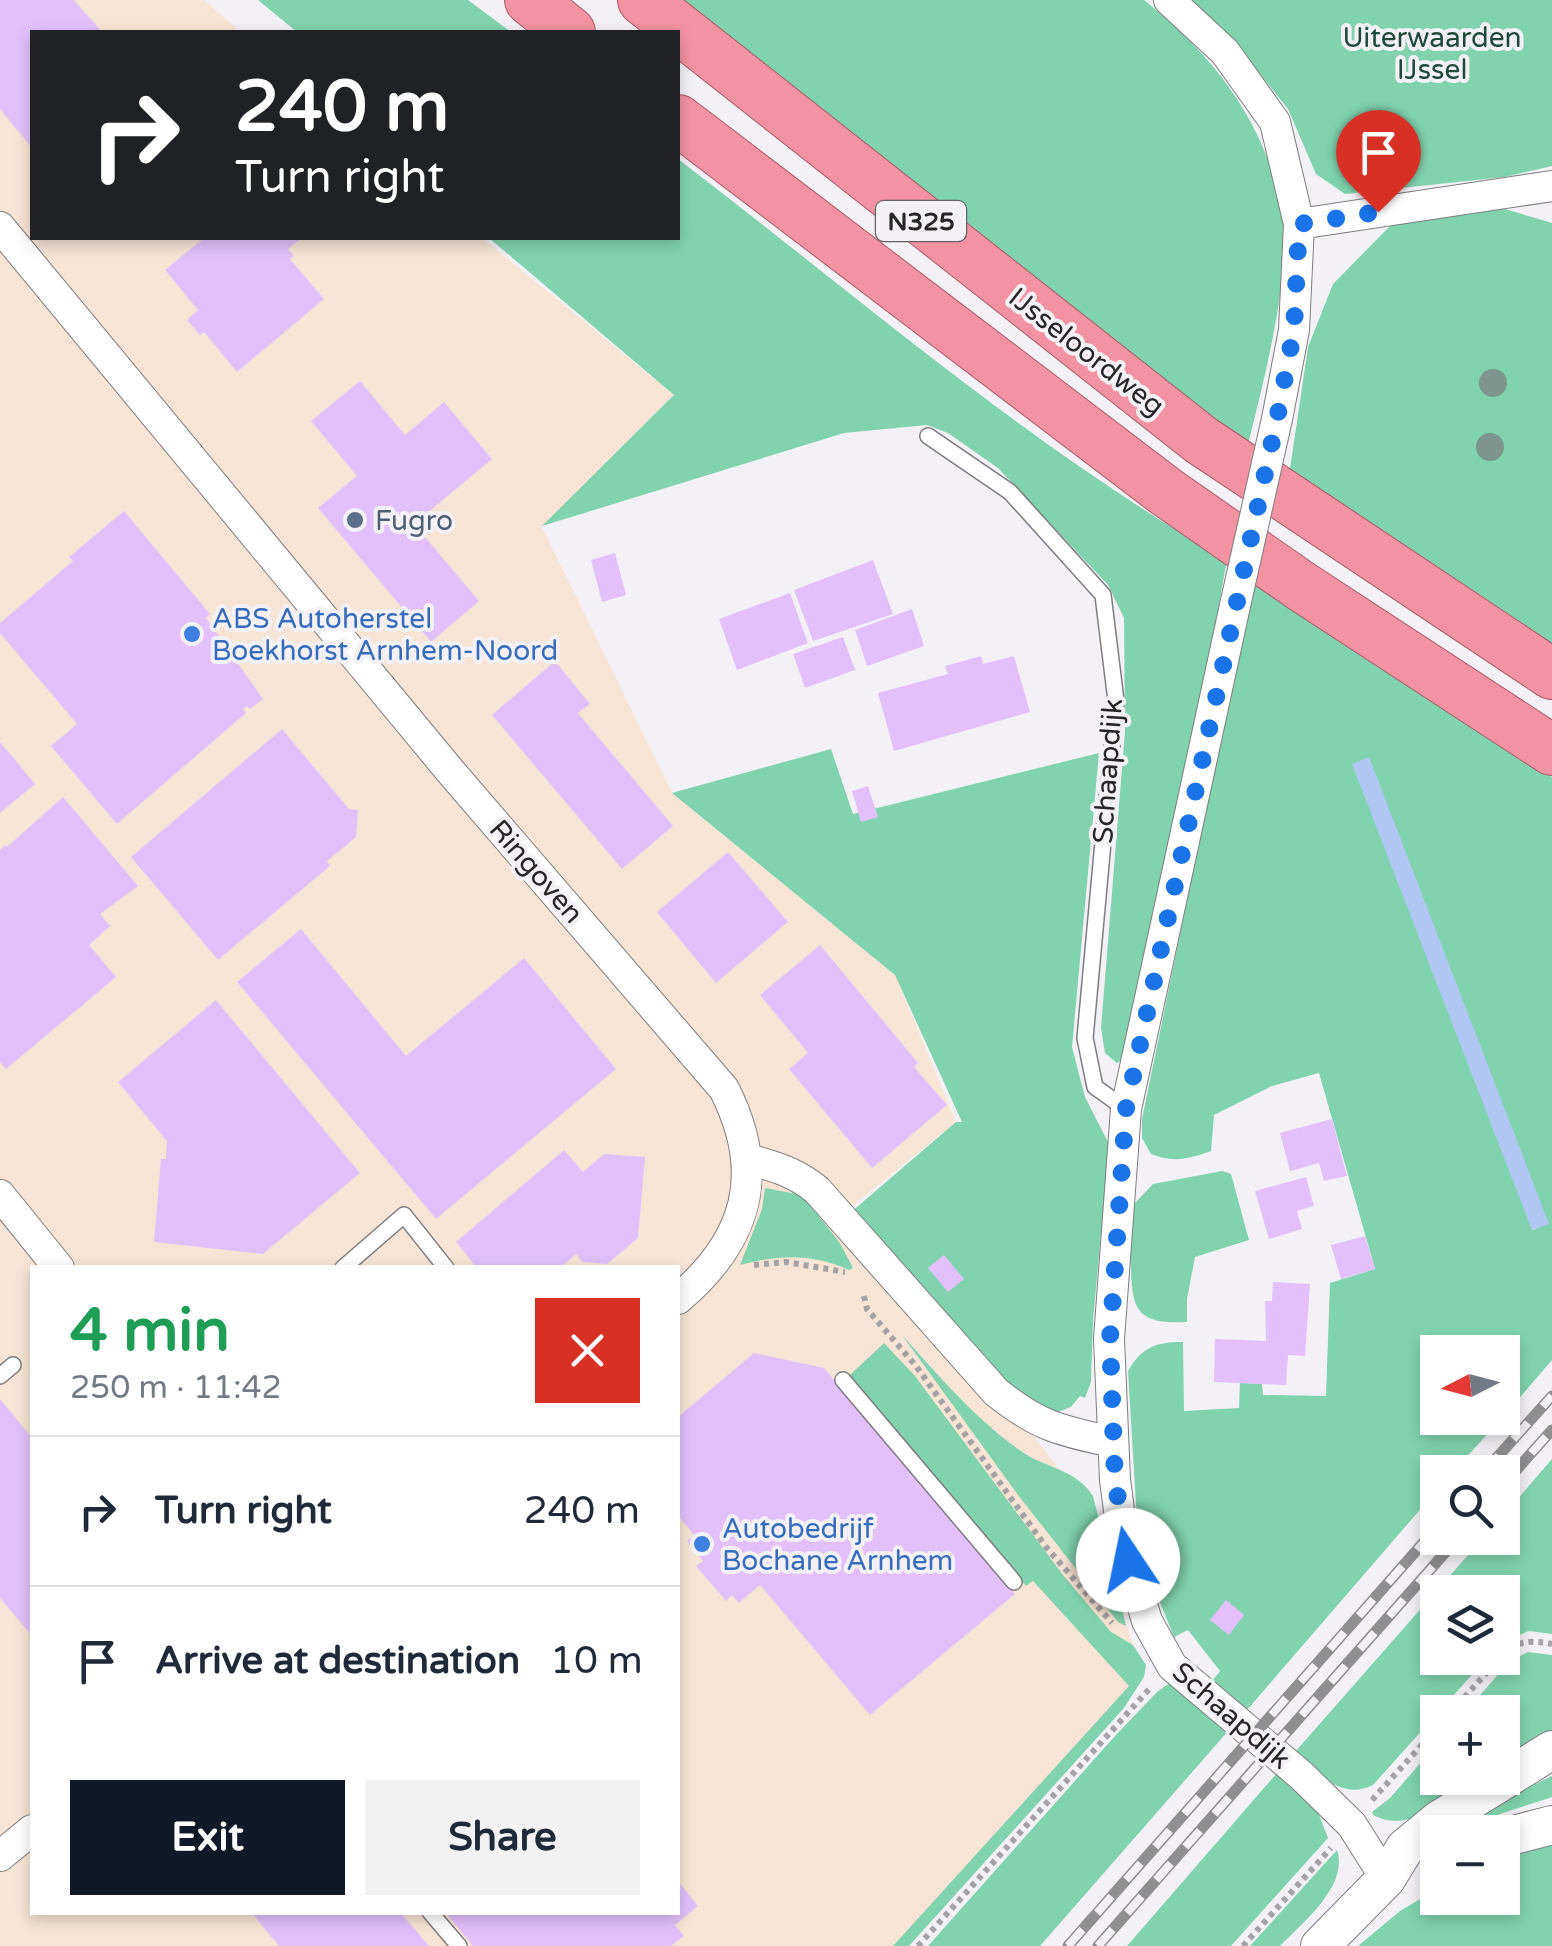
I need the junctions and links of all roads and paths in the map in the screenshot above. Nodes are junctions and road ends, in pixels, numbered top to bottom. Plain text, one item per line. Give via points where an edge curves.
1 (530, 0) edge
2 (643, 0) edge
3 (1170, 0) edge
4 (568, 30) edge
5 (680, 122) edge
6 (1552, 186) edge
7 (1299, 224) junction
8 (0, 227) edge
9 (928, 436) dead end
10 (1552, 674) edge
11 (1552, 750) edge
12 (1126, 1109) junction
13 (747, 1159) junction
14 (0, 1195) edge
15 (56, 1265) edge
16 (346, 1265) edge
17 (444, 1265) edge
18 (859, 1280) dead end
19 (680, 1297) edge
20 (843, 1380) dead end
21 (1112, 1442) junction
22 (1014, 1582) dead end
23 (1520, 1643) edge
24 (1552, 1644) edge
25 (1172, 1666) junction
26 (1484, 1675) edge
27 (1465, 1695) edge
28 (1420, 1747) edge
29 (1552, 1750) edge
30 (1352, 1824) junction
31 (1552, 1825) edge
32 (30, 1832) edge
33 (1520, 1833) edge
34 (0, 1856) edge
35 (1420, 1866) edge
36 (1386, 1878) junction
37 (433, 1915) edge
38 (459, 1946) edge
39 (918, 1946) edge
40 (1243, 1946) edge
41 (1320, 1946) edge

1 - 4 highway
2 - 10 highway, IJsseloordweg / N325 via 1201,440
3 - 7 street, Schaapdijk via 1225,52 1275,122
5 - 11 highway, N325 via 1165,492
6 - 7 street
7 - 12 street, Schaapdijk, bridge via 1294,330 1277,419
8 - 13 street, Ringoven via 724,1089
9 - 12 lane, Schaapdijk via 1010,492 1103,595 1116,702 1085,1038 1095,1087
12 - 21 street, Schaapdijk via 1110,1339
13 - 19 street via 748,1182 726,1250
13 - 21 street via 782,1168 817,1190 996,1392 1029,1418
14 - 15 street
16 - 17 lane via 404,1215
18 - 25 path via 868,1309 1046,1547 1112,1623
20 - 22 lane
21 - 25 street, Schaapdijk via 1123,1540 1147,1622
23 - 24 path
25 - 30 street, Schaapdijk
25 - 39 path
26 - 27 path
28 - 30 path
29 - 36 street via 1439,1820 1405,1848
30 - 36 street, Schaapdijk
30 - 40 path
31 - 33 street
32 - 34 street
35 - 36 street
36 - 41 street
37 - 38 lane

